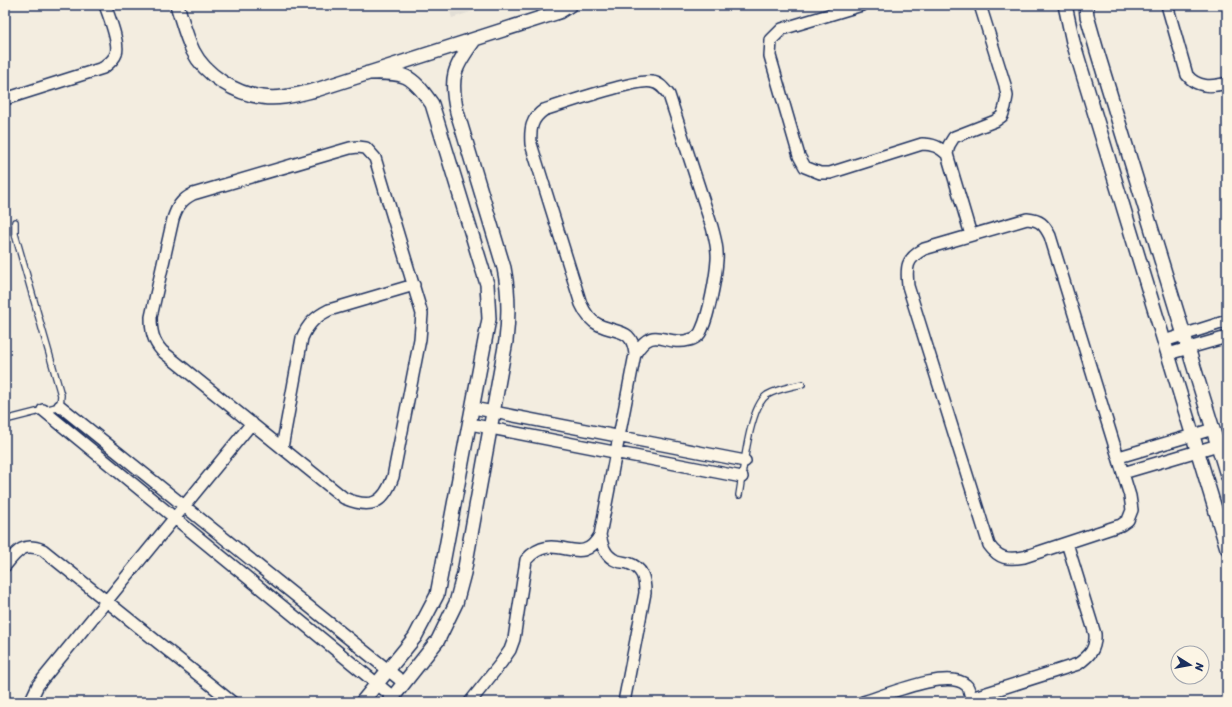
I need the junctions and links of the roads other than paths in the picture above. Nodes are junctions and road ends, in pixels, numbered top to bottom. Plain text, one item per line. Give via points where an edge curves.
1 (105, 5) edge
2 (177, 5) edge
3 (570, 5) edge
4 (862, 5) edge
5 (980, 5) edge
6 (1065, 5) edge
7 (1086, 5) edge
8 (1167, 5) edge
9 (475, 39) junction
10 (368, 73) junction
11 (1227, 83) edge
12 (5, 99) edge
13 (947, 154) junction
14 (15, 222) dead end
15 (971, 235) junction
16 (414, 284) junction
17 (1227, 321) edge
18 (1184, 335) junction
19 (1227, 337) edge
20 (1164, 341) junction
21 (1188, 348) junction
22 (635, 354) junction
23 (1168, 354) junction
24 (802, 384) dead end
25 (60, 406) junction
26 (473, 408) junction
27 (43, 410) junction
28 (493, 412) junction
29 (5, 420) edge
30 (252, 423) junction
31 (470, 424) junction
32 (490, 428) junction
33 (1213, 429) junction
34 (1193, 435) junction
35 (619, 437) junction
36 (1218, 445) junction
37 (282, 448) junction
38 (1198, 451) junction
39 (616, 452) junction
40 (1119, 457) junction
41 (745, 461) junction
42 (1123, 473) junction
43 (1227, 475) edge
44 (742, 477) junction
45 (739, 495) dead end
46 (184, 506) junction
47 (174, 518) junction
48 (600, 535) junction
49 (1067, 543) junction
50 (1227, 548) edge
51 (5, 566) edge
52 (106, 601) junction
53 (388, 670) junction
54 (404, 683) junction
55 (377, 684) junction
56 (391, 699) edge
57 (971, 700) edge
58 (30, 702) edge
59 (232, 702) edge
60 (362, 702) edge
61 (470, 702) edge
62 (624, 702) edge
63 (863, 702) edge

1 - 12 street via 116,42 116,54 111,62 104,68
2 - 10 street via 194,52 206,68 221,81 242,92 262,97 291,96
3 - 9 street via 559,12
4 - 13 street via 782,29 771,40 770,56 799,156 805,167 820,173 830,173 922,144 931,144
5 - 13 street via 1005,85 1005,107 1002,116 995,121 954,137
6 - 20 street via 1073,42
7 - 18 street via 1097,51
8 - 11 street via 1187,75 1199,85
9 - 10 street
9 - 28 street via 455,70 452,92 509,291 506,341
10 - 26 street via 394,72 407,77 416,83 432,104 487,284 488,327
13 - 15 street
14 - 25 lane via 15,234 61,395
15 - 40 street via 1026,219 1036,219 1044,224 1050,236
15 - 49 street via 914,254 907,269 908,286 989,545 994,552 1009,559 1024,557
16 - 30 street via 375,158 366,148 350,148 193,194 183,200 177,207 173,219 154,302 151,317 153,338 162,351
16 - 37 street via 329,310 308,324 302,338
16 - 37 street via 422,314 420,339 388,492 382,499 373,503 364,504 344,498
17 - 18 street
18 - 20 street
18 - 21 street
19 - 21 street
20 - 23 street
21 - 23 street
21 - 33 street
22 - 22 street via 642,344 652,338 680,341 697,337 706,318 717,260 712,227 669,95 662,86 652,82 634,84 544,110 536,115 531,123 530,133 531,144 585,312 599,325 624,332 634,345
22 - 35 street
23 - 34 street
24 - 41 lane via 767,395 758,403
25 - 27 lane
25 - 46 street
26 - 28 street
26 - 31 street
27 - 29 lane
27 - 47 street
28 - 32 street
28 - 35 street
30 - 37 street
30 - 46 street
31 - 32 street
31 - 53 street via 437,595 415,637
32 - 39 street
32 - 54 street via 464,573 456,603 438,640
33 - 34 street
33 - 36 street
34 - 38 street
34 - 40 street
35 - 39 street
35 - 41 street
36 - 38 street
36 - 43 street
38 - 42 street
38 - 50 street
39 - 44 street
39 - 48 street
40 - 42 street
41 - 44 lane
42 - 49 street via 1132,510 1128,520 1121,525
44 - 45 lane
46 - 47 street
46 - 53 street
47 - 52 street
47 - 55 street
48 - 61 street via 589,549 582,551 547,546 532,553 526,560 514,639 510,650
48 - 62 street via 605,552 613,559 640,570 645,578 645,593
49 - 57 street via 1093,628 1093,650 1078,664
51 - 52 street via 15,553 22,549 34,547 43,550
52 - 58 street via 38,685
52 - 59 street
53 - 54 street
53 - 55 street
54 - 56 street
55 - 56 street
55 - 60 street
57 - 63 street via 967,686 961,681 942,679

